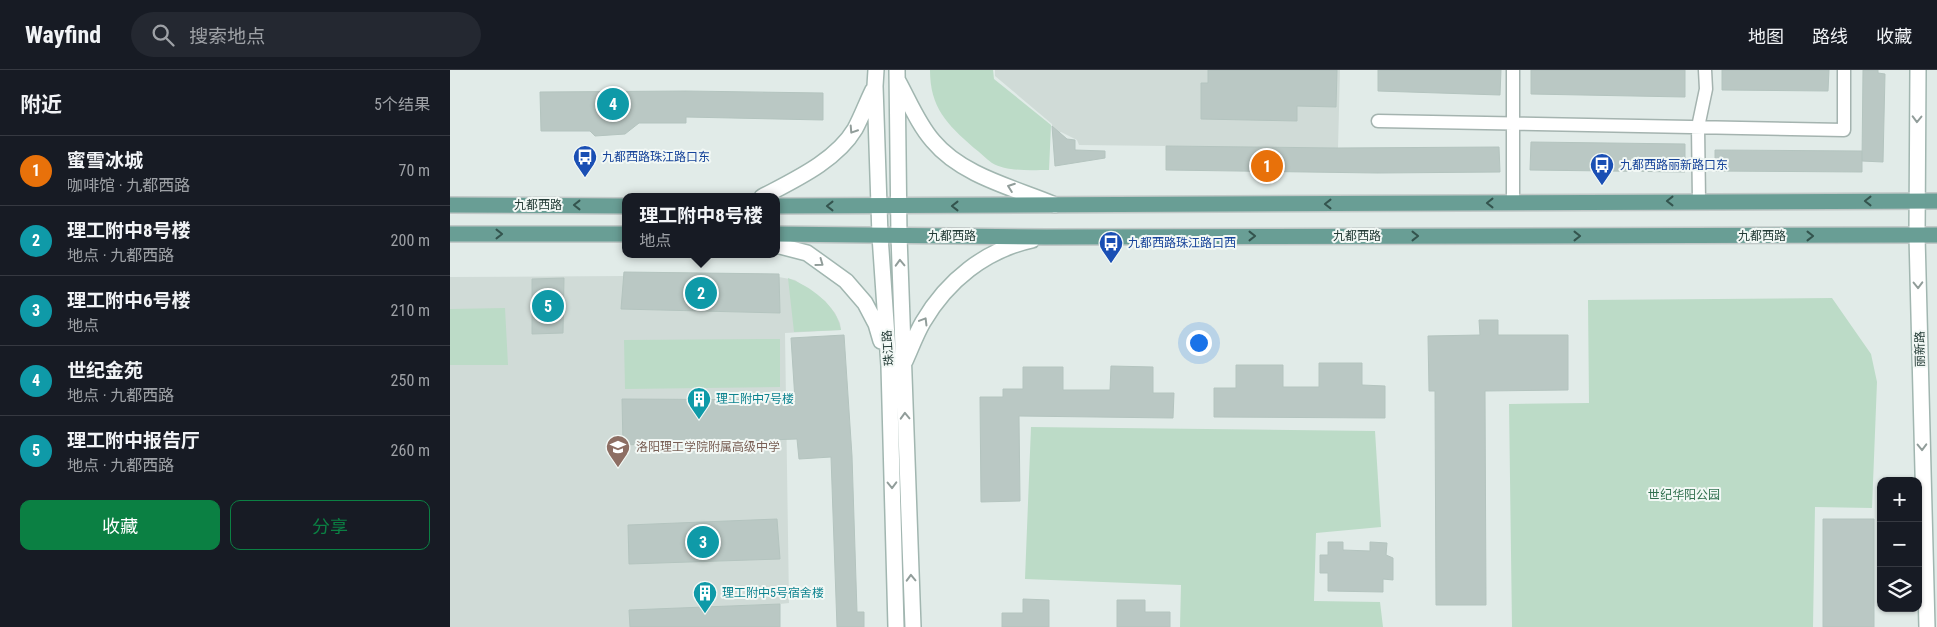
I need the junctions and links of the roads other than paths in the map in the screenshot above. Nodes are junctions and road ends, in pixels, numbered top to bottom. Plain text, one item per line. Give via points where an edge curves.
1 (876, 70) edge
2 (1513, 70) edge
3 (1706, 70) edge
4 (1844, 70) edge
5 (1918, 70) edge
6 (897, 74) edge
7 (875, 86) junction
8 (1378, 121) dead end
9 (1513, 124) junction
10 (1698, 127) junction
11 (770, 193) edge
12 (1700, 201) junction
13 (1916, 201) junction
14 (1937, 201) edge
15 (1513, 202) junction
16 (450, 205) edge
17 (1057, 205) junction
18 (622, 206) edge
19 (780, 206) edge
20 (879, 206) junction
21 (898, 206) junction
22 (450, 234) edge
23 (622, 234) edge
24 (780, 234) edge
25 (1937, 235) edge
26 (880, 236) junction
27 (899, 236) junction
28 (1917, 236) junction
29 (1046, 237) junction
30 (780, 246) edge
31 (896, 366) junction
32 (896, 627) edge
33 (913, 627) edge
34 (1927, 627) edge

1 - 7 main road, 珠江路
2 - 9 street
3 - 10 street via 1706,90
4 - 10 street via 1844,130
5 -> 13 main road, 丽新路
17 -> 6 main road via 954,162 932,141
6 - 21 main road, 珠江路
7 -> 11 main road via 855,130 838,148 810,172
7 - 20 main road, 珠江路
8 - 9 street
9 - 10 street
9 - 15 street
10 - 12 street
13 -> 12 main road
12 -> 15 main road
13 - 14 main road
13 - 28 main road, 丽新路
15 -> 17 main road
18 -> 16 main road, 九都西路
17 -> 21 main road
20 -> 19 main road
20 - 21 main road
20 - 26 main road, 珠江路
21 - 27 main road, 珠江路
22 -> 23 main road
24 - 26 main road, 九都西路
25 - 28 main road, 九都西路
26 - 27 main road, 九都西路
26 - 31 main road, 珠江路
27 - 29 main road, 九都西路
31 -> 27 main road, 珠江路
29 -> 28 main road, 九都西路
28 -> 34 main road, 丽新路
31 -> 29 main road via 943,292 972,265 1013,244
30 -> 31 main road via 807,253 846,282 865,304
31 -> 32 main road, 珠江路
33 -> 31 main road, 珠江路

